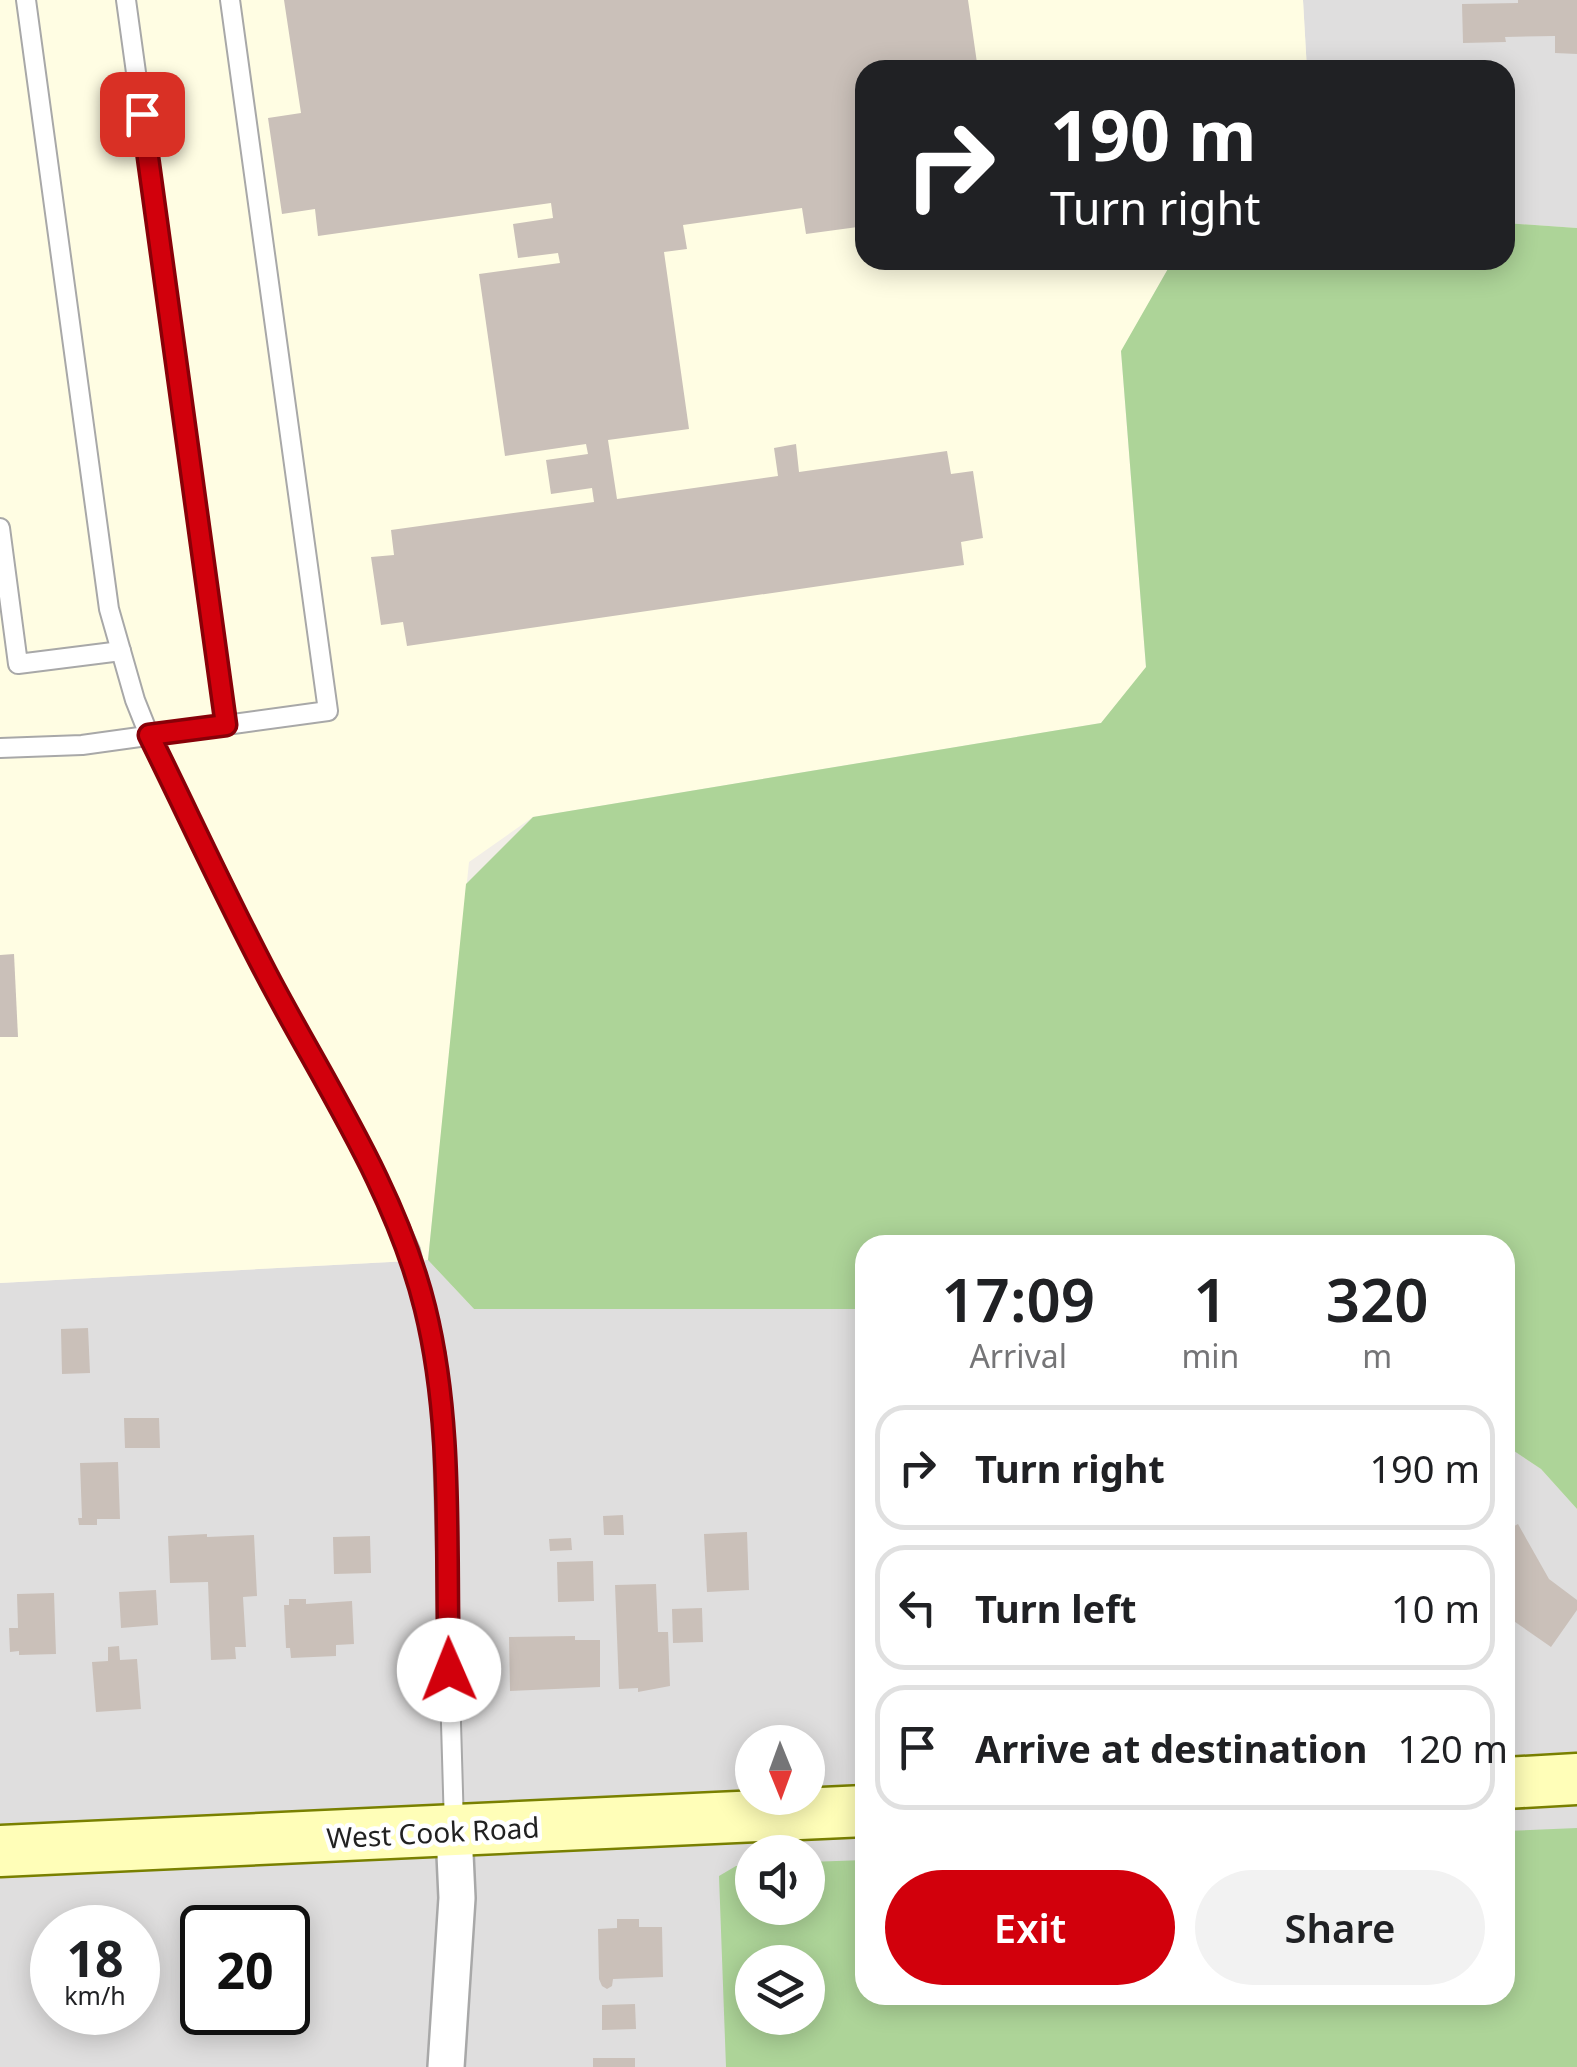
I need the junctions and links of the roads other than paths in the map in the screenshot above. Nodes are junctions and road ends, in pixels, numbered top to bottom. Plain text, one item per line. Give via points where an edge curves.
1 (26, 0) edge
2 (126, 0) edge
3 (230, 0) edge
4 (0, 528) edge
5 (121, 651) junction
6 (226, 725) junction
7 (149, 735) junction
8 (0, 748) edge
9 (1577, 1780) edge
10 (1515, 1782) edge
11 (855, 1812) edge
12 (454, 1832) junction
13 (0, 1851) edge
14 (446, 2067) edge

1 - 5 lane via 109,609
2 - 6 lane
3 - 6 lane via 328,711
4 - 5 lane via 18,664
5 - 7 lane
6 - 7 lane
7 - 8 lane
7 - 12 lane via 410,1252 436,1355 442,1414
9 - 10 main road
11 - 12 main road, West Cook Road
12 - 13 main road, West Cook Road
12 - 14 street via 457,1898

